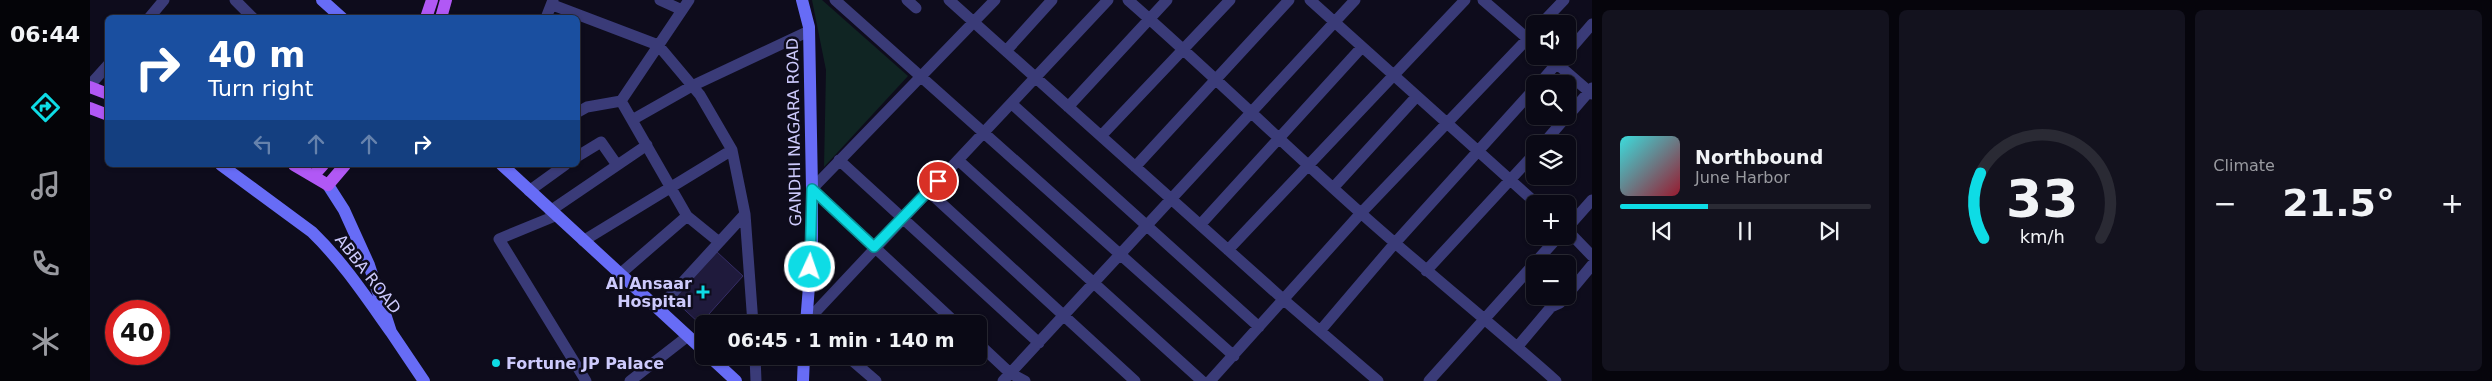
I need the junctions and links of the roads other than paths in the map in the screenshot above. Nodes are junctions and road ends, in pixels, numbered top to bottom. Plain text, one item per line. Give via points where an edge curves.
1 (164, 0) edge
2 (235, 0) edge
3 (322, 0) edge
4 (432, 0) edge
5 (446, 0) edge
6 (660, 0) edge
7 (698, 0) edge
8 (802, 0) edge
9 (834, 0) edge
10 (949, 0) edge
11 (995, 0) edge
12 (1052, 0) edge
13 (1108, 0) edge
14 (1128, 0) edge
15 (1167, 0) edge
16 (1230, 0) edge
17 (1289, 0) edge
18 (1310, 0) edge
19 (1355, 0) edge
20 (1465, 0) edge
21 (1483, 0) edge
22 (1564, 0) edge
23 (553, 2) edge
24 (686, 5) edge
25 (152, 15) edge
26 (251, 15) edge
27 (339, 15) edge
28 (427, 15) edge
29 (442, 15) edge
30 (547, 15) edge
31 (1550, 15) edge
32 (1150, 19) junction
33 (973, 22) junction
34 (1334, 22) junction
35 (1592, 24) edge
36 (809, 31) junction
37 (1526, 33) edge
38 (1576, 43) edge
39 (1526, 44) edge
40 (658, 45) junction
41 (1362, 48) junction
42 (1183, 49) junction
43 (1006, 51) junction
44 (1563, 65) edge
45 (105, 68) edge
46 (1393, 75) junction
47 (920, 76) junction
48 (1036, 78) junction
49 (1216, 79) junction
50 (90, 86) edge
51 (692, 86) junction
52 (1591, 91) edge
53 (105, 93) edge
54 (1417, 96) junction
55 (1526, 98) edge
56 (621, 101) junction
57 (1012, 104) junction
58 (1068, 107) junction
59 (1576, 107) edge
60 (90, 108) edge
61 (580, 111) edge
62 (1251, 111) junction
63 (105, 114) edge
64 (632, 120) junction
65 (1447, 123) junction
66 (1559, 125) edge
67 (984, 134) junction
68 (1551, 135) edge
69 (1101, 136) junction
70 (1280, 139) junction
71 (646, 145) junction
72 (732, 150) junction
73 (1479, 152) junction
74 (580, 155) edge
75 (839, 160) junction
76 (958, 160) junction
77 (1526, 163) edge
78 (617, 165) junction
79 (1310, 166) junction
80 (224, 167) edge
81 (304, 167) edge
82 (343, 167) edge
83 (504, 167) edge
84 (562, 167) edge
85 (1135, 167) junction
86 (318, 170) edge
87 (1511, 180) junction
88 (328, 185) junction
89 (671, 188) junction
90 (1333, 188) junction
91 (812, 189) junction
92 (528, 191) junction
93 (928, 191) junction
94 (1527, 195) edge
95 (1171, 199) junction
96 (1592, 200) edge
97 (552, 213) junction
98 (745, 214) junction
99 (1361, 214) junction
100 (687, 216) junction
101 (1576, 217) edge
102 (902, 218) junction
103 (1147, 225) junction
104 (1200, 225) junction
105 (1576, 239) edge
106 (583, 241) junction
107 (719, 242) junction
108 (1395, 243) junction
109 (1551, 245) edge
110 (874, 247) junction
111 (1228, 250) junction
112 (1120, 254) junction
113 (1592, 256) edge
114 (1592, 265) edge
115 (1426, 271) junction
116 (620, 274) junction
117 (1094, 283) junction
118 (1576, 284) edge
119 (1284, 300) junction
120 (1556, 305) edge
121 (658, 308) junction
122 (752, 315) edge
123 (808, 315) edge
124 (815, 315) edge
125 (947, 315) edge
126 (1064, 316) junction
127 (1486, 318) junction
128 (1259, 327) junction
129 (1320, 331) junction
130 (391, 332) junction
131 (688, 336) junction
132 (695, 343) edge
133 (1039, 343) junction
134 (1518, 346) junction
135 (987, 354) edge
136 (1234, 356) junction
137 (719, 365) edge
138 (755, 365) edge
139 (804, 365) edge
140 (857, 365) edge
141 (644, 377) edge
142 (1006, 377) edge
143 (424, 381) edge
144 (586, 381) edge
145 (630, 381) edge
146 (736, 381) edge
147 (756, 381) edge
148 (803, 381) edge
149 (876, 381) edge
150 (1025, 381) edge
151 (1135, 381) edge
152 (1202, 381) edge
153 (1210, 381) edge
154 (1378, 381) edge
155 (1429, 381) edge
156 (1556, 381) edge

1 - 25 street
2 - 26 street
3 - 27 main road
4 - 28 main road
5 - 29 main road
6 - 24 street
7 - 24 street
8 - 36 main road, GANDHI NAGARA ROAD
9 - 47 street
10 - 33 street
11 - 33 street
12 - 43 street
13 - 48 street
14 - 32 street
15 - 32 street
16 - 42 street
17 - 49 street
18 - 34 street
19 - 34 street
20 - 46 street
21 - 37 street
22 - 31 street
23 - 30 street
23 - 40 street
24 - 40 street
32 - 42 street
32 - 58 street
33 - 43 street
33 - 47 street
34 - 41 street
34 - 62 street
35 - 38 street
36 - 51 street
36 - 91 main road, GANDHI NAGARA ROAD
39 - 65 street
40 - 51 street
40 - 56 street
41 - 46 street
41 - 70 street
42 - 49 street
42 - 69 street
43 - 48 street
44 - 52 street
45 - 50 street
46 - 54 street
46 - 79 street
47 - 67 street
47 - 75 street
48 - 57 street
48 - 58 street
49 - 62 street
49 - 85 street
50 - 53 main road
51 - 64 street
51 - 72 street
52 - 59 street
54 - 65 street
54 - 90 street
55 - 73 street
56 - 61 street
56 - 64 street
57 - 67 street
57 - 103 street
58 - 69 street
60 - 63 main road
62 - 70 street
62 - 95 street
64 - 71 street
65 - 73 street
65 - 99 street
66 - 68 street
67 - 76 street
67 - 112 street
69 - 85 street
70 - 79 street
70 - 104 street
71 - 78 street
71 - 89 street
72 - 89 street
72 - 98 street
73 - 87 street
73 - 108 street
74 - 78 street via 600,142
75 - 91 street
75 - 102 street
76 - 93 street
76 - 117 street
77 - 87 street
78 - 97 street
79 - 90 street
79 - 111 street
80 - 130 main road, ABBA ROAD via 325,244
81 - 86 main road
82 - 88 main road
83 - 92 main road
84 - 92 street
85 - 95 street
86 - 88 main road
87 - 94 street
87 - 115 street
88 - 130 main road, ABBA ROAD via 344,210 369,265
89 - 100 street
89 - 106 street
90 - 99 street
91 - 110 street
91 - 123 main road, GANDHI NAGARA ROAD
92 - 97 main road
93 - 102 street
93 - 126 street
95 - 103 street
95 - 104 street
96 - 101 street
97 - 106 main road
97 - 144 street via 499,239
98 - 107 street
98 - 122 street
99 - 108 street
99 - 119 street
100 - 107 street
100 - 116 street
102 - 110 street
102 - 133 street
103 - 112 street
103 - 128 street
104 - 111 street
105 - 113 street
106 - 116 main road
107 - 121 street
108 - 115 street
108 - 129 street
109 - 127 street
110 - 124 street
110 - 125 street
111 - 119 street
112 - 117 street
112 - 136 street
114 - 118 street
115 - 127 street
116 - 121 main road
117 - 126 street
117 - 152 street
119 - 128 street
119 - 129 street
120 - 134 street
121 - 131 main road
126 - 133 street
126 - 151 street
127 - 134 street
127 - 155 street
128 - 136 street
129 - 154 street
130 - 143 main road, ABBA ROAD
131 - 132 main road
131 - 141 street
133 - 142 street
134 - 156 street
135 - 142 street
136 - 153 street
137 - 146 main road
138 - 147 street
139 - 148 main road
140 - 149 street
141 - 145 street
142 - 150 street

